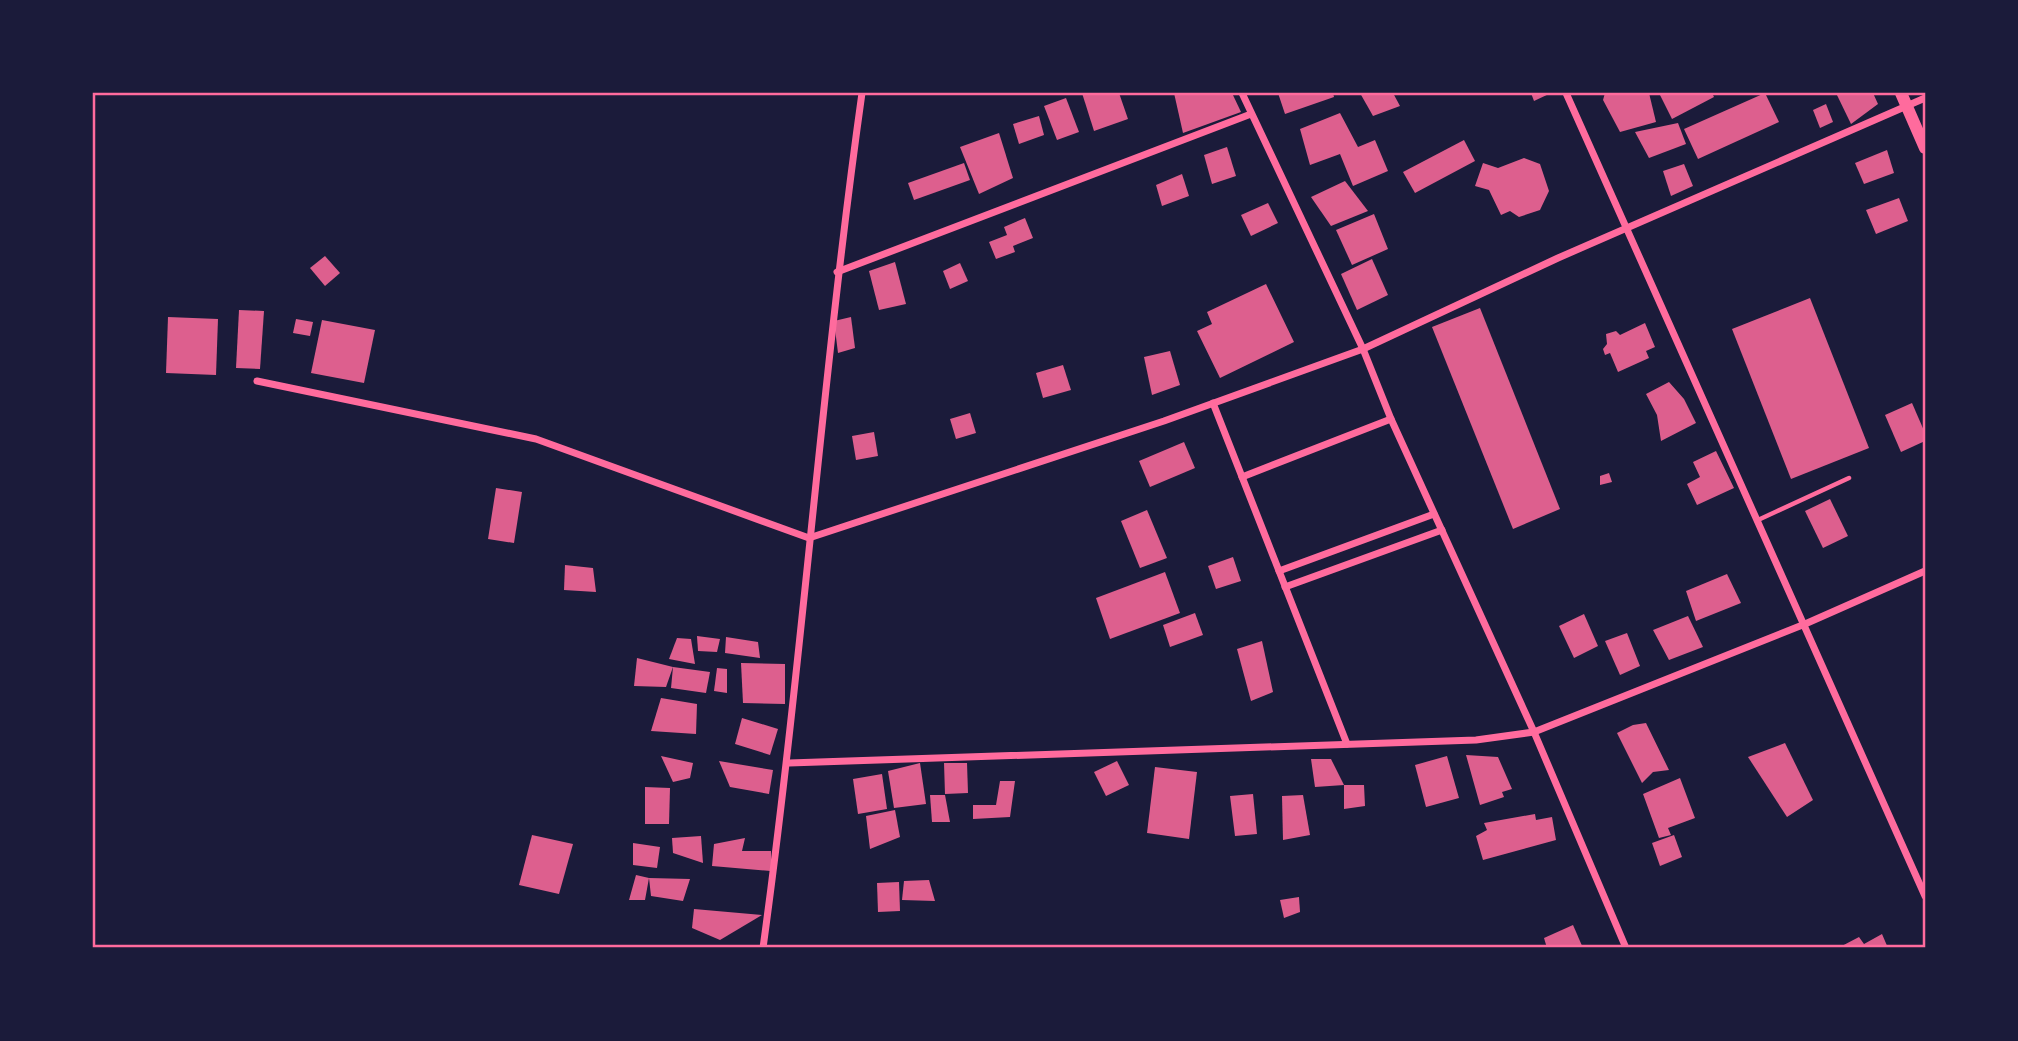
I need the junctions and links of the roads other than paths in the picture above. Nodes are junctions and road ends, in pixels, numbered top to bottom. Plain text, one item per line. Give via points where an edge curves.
1 (862, 93) edge
2 (1242, 93) edge
3 (1566, 93) edge
4 (1901, 93) edge
5 (1925, 98) edge
6 (1907, 106) junction
7 (1251, 114) junction
8 (1925, 148) edge
9 (1626, 228) junction
10 (837, 272) junction
11 (1363, 349) junction
12 (257, 381) dead end
13 (1213, 403) junction
14 (1391, 419) junction
15 (1242, 477) junction
16 (1849, 478) dead end
17 (1434, 514) junction
18 (1758, 520) junction
19 (1442, 530) junction
20 (809, 538) junction
21 (1279, 571) junction
22 (1925, 571) edge
23 (1285, 587) junction
24 (1805, 624) junction
25 (1534, 732) junction
26 (1347, 744) junction
27 (789, 763) junction
28 (1925, 896) edge
29 (763, 948) edge
30 (1626, 948) edge

1 - 10 street
2 - 7 street
3 - 9 street
4 - 6 main road
5 - 6 street
6 - 8 main road
6 - 9 street
7 - 10 street
7 - 11 street
9 - 11 street
9 - 18 street
10 - 20 street
11 - 13 street
11 - 14 street
12 - 20 street via 536,439
13 - 15 street
13 - 20 street
14 - 15 street
14 - 17 street
15 - 21 street
16 - 18 lane
17 - 19 street
17 - 21 street
18 - 24 street
19 - 23 street
19 - 25 street
20 - 27 street
21 - 23 street
22 - 24 street
23 - 26 street
24 - 25 street
24 - 28 street
25 - 26 street via 1476,740
25 - 30 street
26 - 27 street
27 - 29 street

